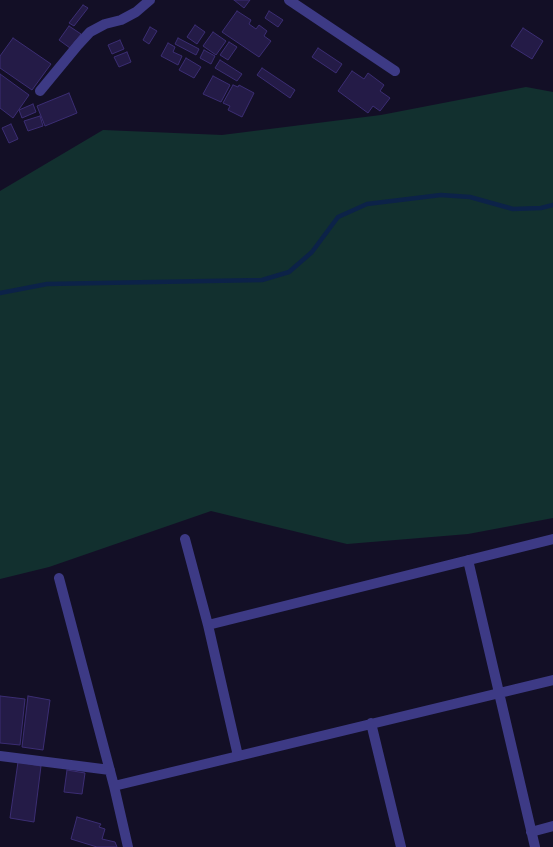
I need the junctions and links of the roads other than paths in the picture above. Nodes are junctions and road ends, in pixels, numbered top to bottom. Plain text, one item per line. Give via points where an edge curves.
1 (150, 0) edge
2 (289, 0) edge
3 (395, 71) dead end
4 (40, 91) dead end
5 (185, 539) dead end
6 (553, 539) edge
7 (468, 560) junction
8 (59, 578) dead end
9 (208, 625) junction
10 (553, 680) edge
11 (499, 692) junction
12 (371, 724) junction
13 (0, 756) edge
14 (238, 756) junction
15 (110, 770) junction
16 (114, 786) junction
17 (553, 826) edge
18 (531, 832) junction
19 (128, 847) edge
20 (400, 847) edge
21 (535, 847) edge

1 - 4 street via 136,12 90,32
2 - 3 street
5 - 9 street
6 - 7 street
7 - 9 street
7 - 11 street
8 - 15 street
9 - 14 street
10 - 11 street
11 - 12 street
11 - 18 street
12 - 14 street
12 - 20 street
13 - 15 street
14 - 16 street
15 - 16 street
16 - 19 street
17 - 18 street
18 - 21 street

